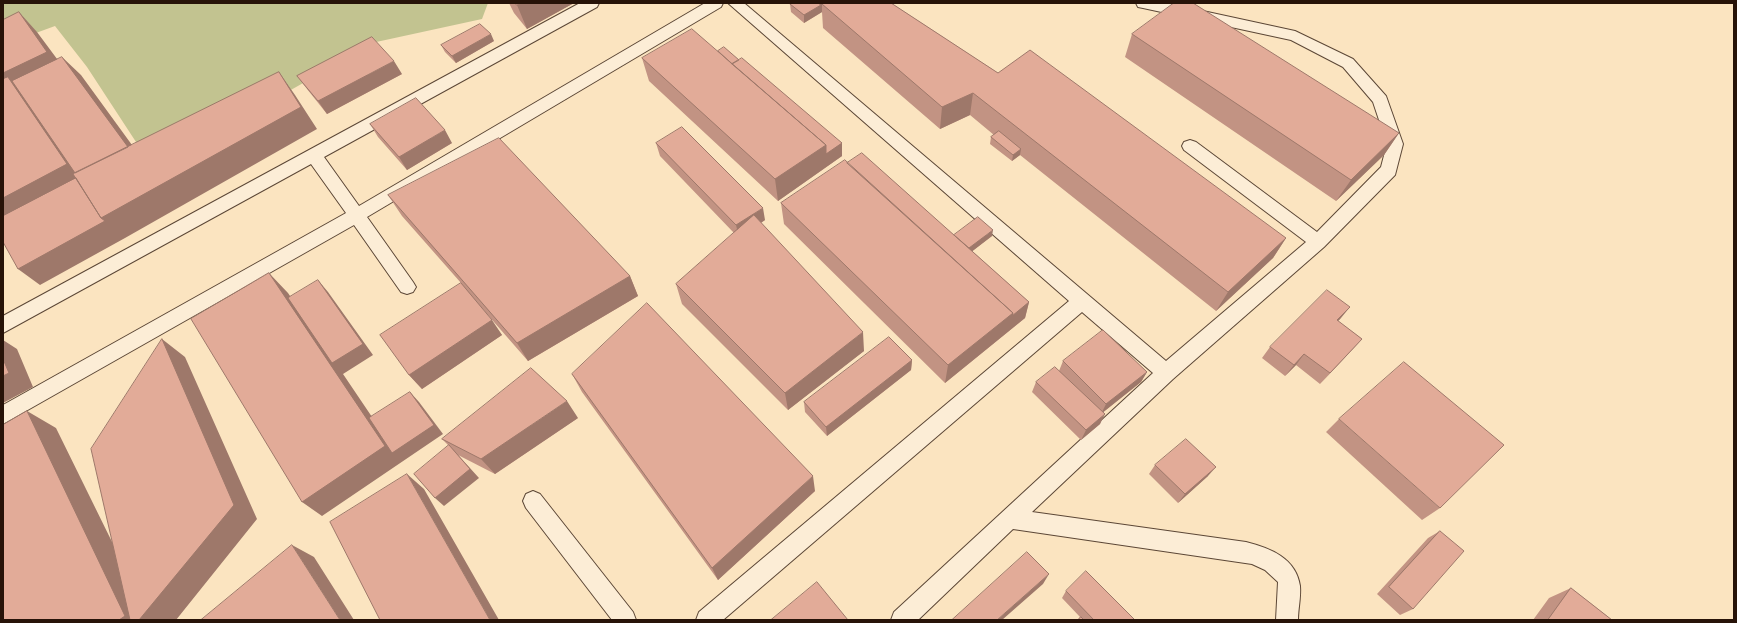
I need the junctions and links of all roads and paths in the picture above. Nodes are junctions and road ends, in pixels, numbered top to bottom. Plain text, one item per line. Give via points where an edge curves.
1 (592, 3) edge
2 (716, 3) edge
3 (735, 3) edge
4 (1143, 3) edge
5 (1190, 146) dead end
6 (314, 155) junction
7 (357, 215) junction
8 (1318, 242) junction
9 (407, 287) dead end
10 (1082, 301) junction
11 (3, 325) edge
12 (1166, 373) junction
13 (3, 415) edge
14 (533, 501) dead end
15 (1009, 519) junction
16 (625, 620) edge
17 (707, 620) edge
18 (902, 620) edge
19 (1287, 620) edge

1 - 6 lane
2 - 7 lane
3 - 10 lane
4 - 8 lane via 1296,36 1348,63 1380,100 1395,144 1389,170
5 - 8 lane
6 - 7 lane
6 - 11 lane
7 - 9 lane
7 - 13 lane
8 - 12 lane
10 - 12 lane
10 - 17 lane
12 - 15 lane
14 - 16 lane
15 - 18 lane
15 - 19 lane via 1246,552 1266,557 1282,571 1289,584

